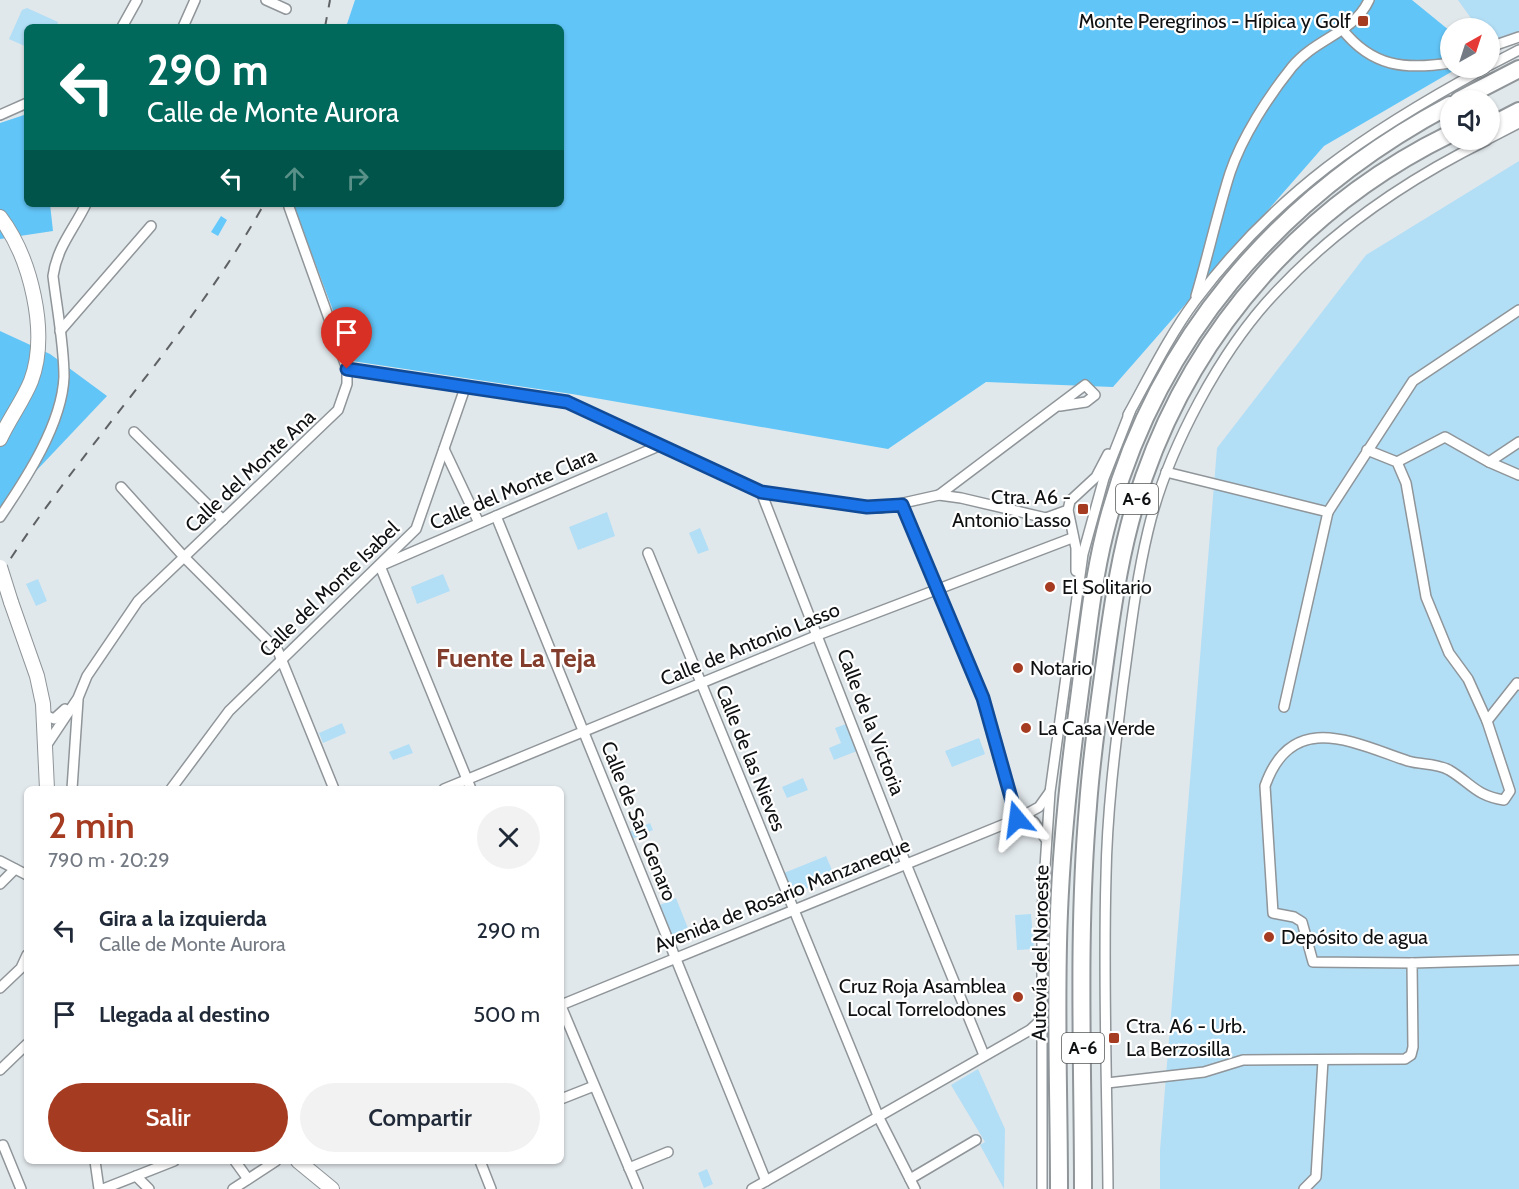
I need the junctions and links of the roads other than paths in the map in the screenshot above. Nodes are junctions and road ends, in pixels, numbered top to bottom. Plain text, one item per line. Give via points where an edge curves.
1 (137, 0) edge
2 (195, 0) edge
3 (266, 0) edge
4 (1369, 0) edge
5 (286, 9) dead end
6 (124, 24) edge
7 (184, 24) edge
8 (1342, 29) junction
9 (1519, 37) edge
10 (1500, 44) edge
11 (1519, 50) edge
12 (1500, 60) edge
13 (1440, 64) edge
14 (1519, 69) edge
15 (1467, 78) edge
16 (1478, 90) edge
17 (1519, 100) edge
18 (24, 104) edge
19 (1440, 110) edge
20 (1500, 110) edge
21 (1519, 111) edge
22 (0, 115) edge
23 (1500, 121) edge
24 (1519, 123) edge
25 (1500, 133) edge
26 (1440, 140) edge
27 (1441, 150) edge
28 (1465, 150) edge
29 (1378, 174) junction
30 (84, 207) edge
31 (289, 207) dead end
32 (0, 218) edge
33 (151, 226) dead end
34 (1195, 302) junction
35 (1519, 309) edge
36 (60, 331) junction
37 (347, 369) junction
38 (465, 388) junction
39 (1060, 406) dead end
40 (1130, 412) junction
41 (134, 432) dead end
42 (0, 439) edge
43 (1519, 442) edge
44 (661, 445) junction
45 (444, 449) junction
46 (1367, 450) junction
47 (1397, 462) junction
48 (1489, 462) junction
49 (1166, 472) junction
50 (1519, 475) edge
51 (121, 488) dead end
52 (761, 492) junction
53 (939, 495) junction
54 (902, 505) junction
55 (1068, 510) junction
56 (1328, 512) junction
57 (496, 516) junction
58 (0, 517) edge
59 (223, 520) junction
60 (479, 523) junction
61 (1072, 538) junction
62 (648, 553) dead end
63 (185, 558) junction
64 (380, 566) junction
65 (0, 567) edge
66 (936, 590) junction
67 (1076, 597) junction
68 (818, 635) junction
69 (281, 658) junction
70 (700, 683) junction
71 (1519, 685) edge
72 (78, 698) junction
73 (1284, 707) dead end
74 (45, 715) junction
75 (1487, 721) junction
76 (583, 732) junction
77 (46, 746) junction
78 (469, 784) edge
79 (47, 786) edge
80 (72, 786) edge
81 (173, 786) edge
82 (333, 786) edge
83 (1050, 792) junction
84 (1515, 793) edge
85 (1017, 819) junction
86 (1045, 838) junction
87 (0, 861) edge
88 (906, 864) junction
89 (15, 869) junction
90 (24, 874) edge
91 (0, 884) edge
92 (794, 910) junction
93 (675, 958) junction
94 (1519, 960) edge
95 (24, 962) edge
96 (1412, 963) junction
97 (0, 988) edge
98 (564, 1005) edge
99 (564, 1013) edge
100 (1042, 1019) junction
101 (24, 1047) edge
102 (984, 1054) junction
103 (1323, 1060) junction
104 (0, 1070) edge
105 (1107, 1083) junction
106 (594, 1086) junction
107 (564, 1099) edge
108 (879, 1118) junction
109 (976, 1140) dead end
110 (3, 1144) dead end
111 (668, 1152) dead end
112 (96, 1164) edge
113 (166, 1164) edge
114 (237, 1164) edge
115 (271, 1164) edge
116 (302, 1164) edge
117 (481, 1164) edge
118 (629, 1168) junction
119 (136, 1176) junction
120 (248, 1179) junction
121 (910, 1179) junction
122 (766, 1181) junction
123 (21, 1189) edge
124 (101, 1189) edge
125 (148, 1189) edge
126 (233, 1189) edge
127 (332, 1189) edge
128 (491, 1189) edge
129 (638, 1189) edge
130 (752, 1189) edge
131 (915, 1189) edge
132 (1042, 1189) edge
133 (1059, 1189) edge
134 (1083, 1189) edge
135 (1108, 1189) edge
136 (1304, 1189) edge

1 - 6 street
2 - 7 street
3 - 5 street
4 - 8 street via 1359,19
8 - 13 street via 1369,55 1389,64
8 - 34 street via 1309,50 1292,67 1242,146 1230,172
9 - 10 street
11 - 12 street
14 - 16 highway
15 - 34 street via 1412,108 1335,159 1285,200
17 - 20 highway
18 - 22 street
19 - 133 highway, Autovía del Noroeste / A-6 via 1351,167 1295,212 1241,267 1191,332 1155,396 1122,473 1104,534 1065,812 1059,913
21 - 23 highway
24 - 25 street
26 - 29 highway, A-6
27 - 29 highway via 1408,166
28 - 49 street via 1373,207 1276,291 1207,389
29 - 134 highway, A-6 via 1311,225 1257,280 1211,342 1175,404 1148,466 1124,543 1109,629 1088,807 1083,919
30 - 36 street via 55,260 53,276
31 - 37 street, Calle del Monte Ana
32 - 42 main road via 25,261 37,344 31,381
33 - 36 street
34 - 40 street
35 - 46 street via 1413,381
36 - 58 street via 64,378 58,405 38,458
37 - 38 street
37 - 59 street, Calle del Monte Ana via 342,399 331,419
38 - 44 street via 567,402
38 - 45 street, Calle del Monte Isabel
39 - 53 street
40 - 55 street via 1096,477 1073,495
40 - 67 street via 1104,478 1083,554
41 - 59 street
43 - 48 street
44 - 52 street
44 - 57 street, Calle del Monte Clara
45 - 60 street
45 - 64 street, Calle del Monte Isabel via 416,530
46 - 47 street
46 - 56 street
47 - 48 street via 1445,437
47 - 75 street via 1406,483 1426,597 1449,652 1468,679
48 - 50 street
49 - 56 street
49 - 105 street via 1148,530 1132,616 1110,806 1106,877
51 - 63 street
52 - 54 street via 867,507
52 - 68 street, Calle de la Victoria
53 - 54 street
53 - 55 street via 1046,518
54 - 66 street
55 - 61 street
56 - 73 street
57 - 60 street, Calle del Monte Clara
57 - 76 street, Calle de San Genaro
59 - 63 street, Calle del Monte Ana
60 - 64 street, Calle del Monte Clara
61 - 66 street, Calle de Antonio Lasso
61 - 67 street via 1076,548
62 - 70 street, Calle de las Nieves
63 - 69 street
63 - 72 street, Calle del Monte Ana via 138,601 87,676
64 - 69 street, Calle del Monte Isabel
64 - 78 street
65 - 74 main road, bridge via 37,676
66 - 68 street, Calle de Antonio Lasso
66 - 85 street via 983,698
67 - 83 street
68 - 70 street, Calle de Antonio Lasso
68 - 88 street, Calle de la Victoria
69 - 81 street, Calle del Monte Isabel via 229,711
69 - 82 street
70 - 76 street, Calle de Antonio Lasso
70 - 92 street, Calle de las Nieves
71 - 75 street
72 - 74 street, Calle del Monte Ana via 54,719
72 - 77 street, Calle del Monte Ana
72 - 80 street, Calle del Monte Ana
74 - 77 main road
75 - 84 street
76 - 78 street, Calle de Antonio Lasso
76 - 93 street, Calle de San Genaro
77 - 79 main road
83 - 85 street, Avenida de Rosario Manzaneque via 1039,807
83 - 86 street
84 - 96 street via 1504,800 1487,797 1448,769 1412,762 1348,739 1311,737 1295,745 1270,771 1265,786 1273,913 1302,922 1313,962
85 - 86 street via 1034,822
85 - 88 street, Avenida de Rosario Manzaneque
86 - 100 street
87 - 89 street
88 - 92 street, Avenida de Rosario Manzaneque
88 - 102 street, Calle de la Victoria
89 - 90 street
89 - 91 street
92 - 93 street, Avenida de Rosario Manzaneque
92 - 108 street, Calle de las Nieves
93 - 98 street, Avenida de Rosario Manzaneque
93 - 122 street, Calle de San Genaro
94 - 96 street
95 - 97 street
96 - 103 street via 1411,1055 1405,1059
99 - 106 street
100 - 102 street via 1030,1030
100 - 132 street
101 - 104 street
102 - 108 street
103 - 105 street via 1244,1060 1204,1072
103 - 136 street via 1316,1177
105 - 135 street
106 - 107 street
106 - 118 street
108 - 121 street, Calle de las Nieves
108 - 122 street
109 - 121 street
110 - 123 street
111 - 118 street
112 - 124 street
113 - 119 street
114 - 120 street
115 - 120 street
116 - 127 main road
117 - 128 street
118 - 129 street
119 - 124 street
119 - 125 street
120 - 126 street
121 - 131 street, Calle de las Nieves
122 - 130 street

